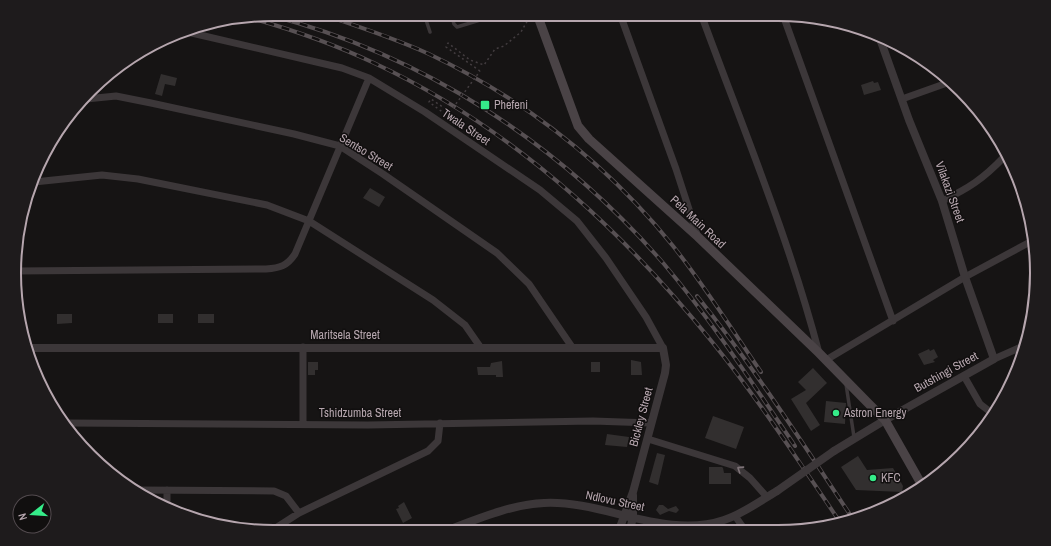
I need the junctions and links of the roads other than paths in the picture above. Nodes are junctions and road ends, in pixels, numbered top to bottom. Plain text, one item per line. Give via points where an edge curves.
1 (426, 21) edge
2 (453, 21) edge
3 (477, 21) edge
4 (540, 21) edge
5 (623, 21) edge
6 (704, 21) edge
7 (786, 21) edge
8 (430, 32) dead end
9 (194, 33) edge
10 (882, 44) edge
11 (369, 78) junction
12 (944, 84) edge
13 (92, 98) edge
14 (902, 99) junction
15 (340, 146) junction
16 (1002, 159) edge
17 (38, 182) edge
18 (942, 201) junction
19 (309, 221) junction
20 (698, 237) junction
21 (1028, 243) edge
22 (21, 271) edge
23 (965, 277) junction
24 (893, 321) junction
25 (303, 347) junction
26 (572, 347) junction
27 (32, 348) edge
28 (481, 348) junction
29 (663, 348) junction
30 (1018, 348) edge
31 (819, 353) junction
32 (994, 359) junction
33 (826, 360) junction
34 (964, 376) junction
35 (845, 379) junction
36 (989, 411) edge
37 (884, 420) junction
38 (71, 423) edge
39 (440, 423) junction
40 (652, 423) junction
41 (303, 424) junction
42 (855, 438) junction
43 (648, 439) junction
44 (834, 451) joint
45 (920, 482) edge
46 (145, 490) edge
47 (167, 490) junction
48 (632, 492) junction
49 (767, 497) junction
50 (167, 501) edge
51 (299, 513) junction
52 (624, 515) junction
53 (735, 516) junction
54 (634, 517) junction
55 (280, 525) edge
56 (463, 525) edge
57 (621, 525) edge
58 (632, 525) edge
59 (682, 525) edge
60 (697, 525) edge
61 (741, 525) edge

1 - 8 lane
2 - 3 lane via 457,27
4 - 20 main road, Pela Main Road via 578,126
5 - 20 street
6 - 31 street via 787,251
7 - 24 street
9 - 11 street, Twala Street via 325,63
10 - 14 street, Vilakazi Street
11 - 15 street
11 - 29 street, Twala Street via 425,112 540,190 566,211 594,241 646,317
12 - 14 street
13 - 15 street, Sentso Street via 116,96 133,99
14 - 18 street, Vilakazi Street
15 - 19 street
15 - 26 street, Sentso Street via 497,253 529,284
16 - 18 street via 976,184
17 - 19 street via 102,176 138,179 267,205
18 - 23 street, Vilakazi Street
19 - 22 street via 292,258 285,266 278,268
19 - 28 street via 433,300 465,325
20 - 31 main road, Pela Main Road
21 - 23 street
23 - 24 street
23 - 32 street, Vilakazi Street
24 - 33 street
25 - 27 street, Maritsela Street
25 - 28 street, Maritsela Street
25 - 41 street
26 - 28 street, Maritsela Street
26 - 29 street, Maritsela Street
29 - 40 street, Bickley Street via 665,373
30 - 32 street, Butshingi Street
31 - 33 main road, Pela Main Road
32 - 34 street, Butshingi Street
33 - 35 main road, Pela Main Road
34 - 36 street via 980,404
34 - 37 street, Butshingi Street
35 - 37 main road, Pela Main Road
35 - 42 lane
37 - 42 street, Butshingi Street
37 - 45 main road, Pela Main Road
38 - 41 street, Tshidzumba Street
39 - 40 street, Tshidzumba Street
39 - 41 street, Tshidzumba Street
39 - 51 street via 438,441 428,451
40 - 43 street, Bickley Street
42 - 44 street, Butshingi Street
43 - 48 street, Bickley Street
49 -> 43 street via 735,466
44 - 49 street, Ndlovu Street, bridge
46 - 47 street
47 - 50 street
47 - 51 street via 274,491 286,496
48 - 52 street, Bickley Street
48 - 54 street, Bickley Street
49 - 53 street, Ndlovu Street
51 - 55 street
52 - 54 street, Ndlovu Street
52 - 56 street, Ndlovu Street via 586,506 545,503 522,506
52 - 57 street, Bickley Street
53 - 60 street, Ndlovu Street
53 - 61 street
54 - 58 street, Bickley Street
54 - 59 street, Ndlovu Street

